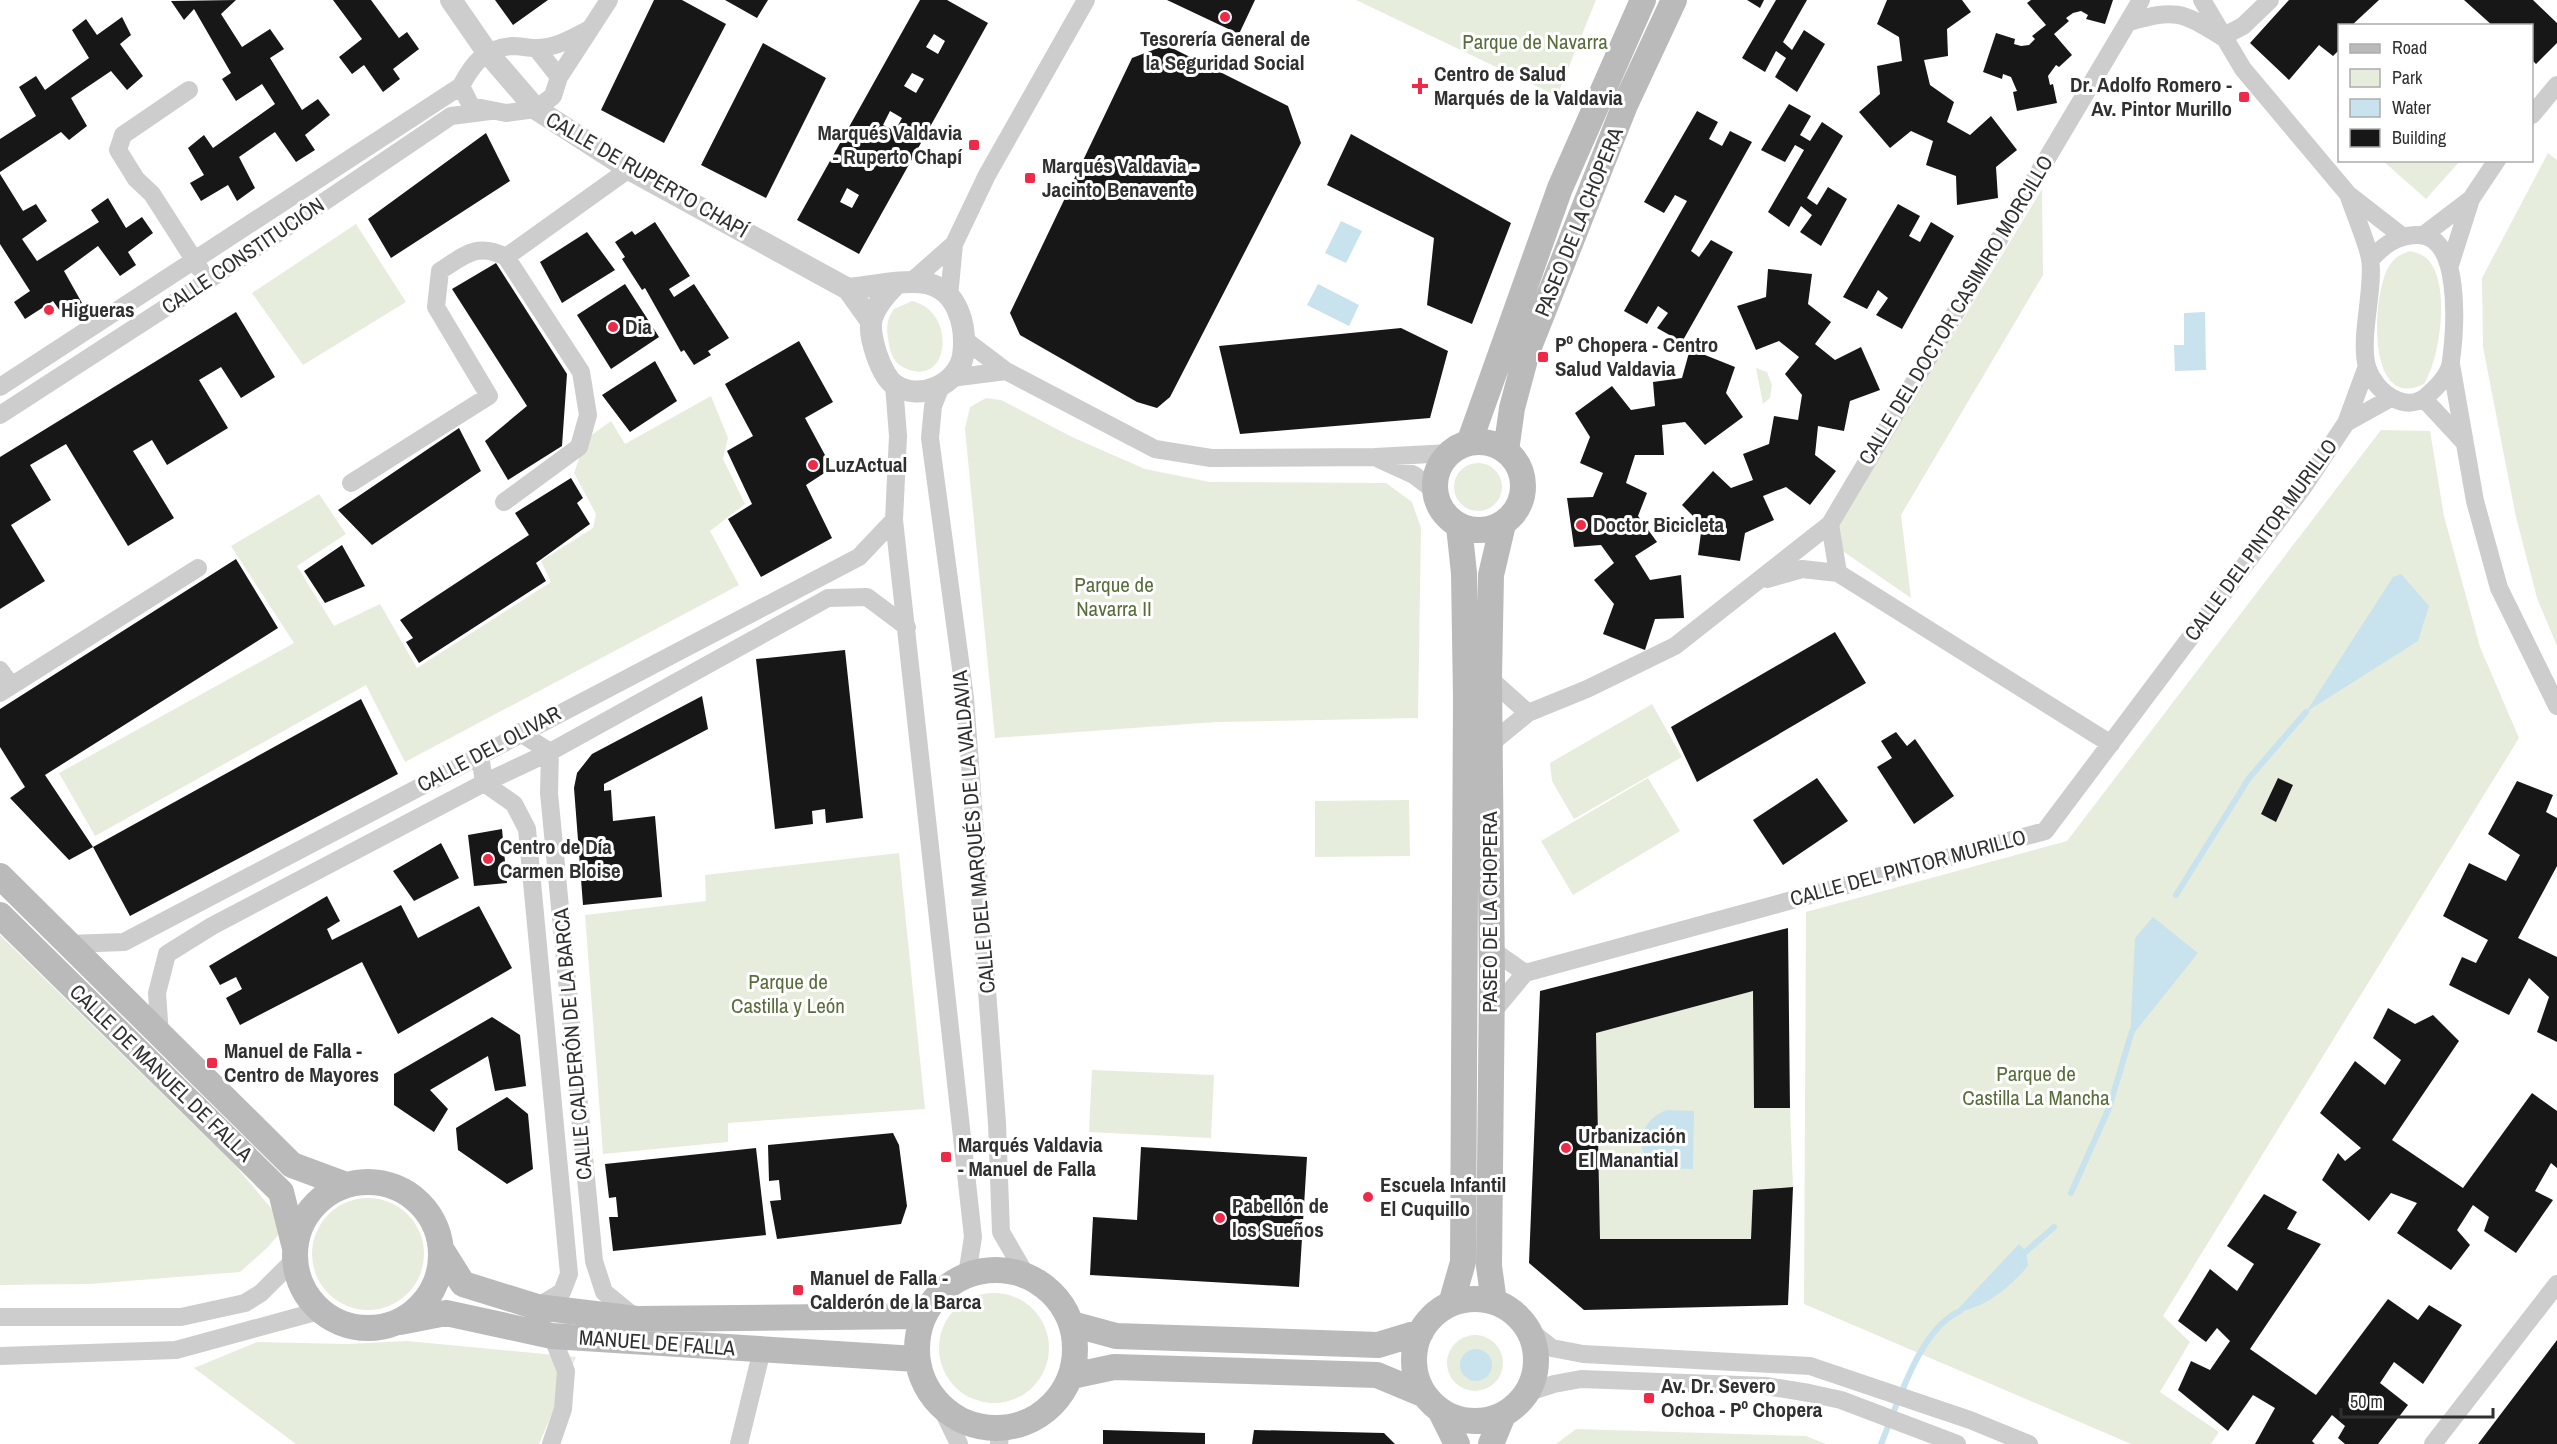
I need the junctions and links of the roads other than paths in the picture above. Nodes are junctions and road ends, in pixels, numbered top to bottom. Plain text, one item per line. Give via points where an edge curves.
1 (451, 0) edge
2 (609, 0) edge
3 (1086, 0) edge
4 (1643, 0) edge
5 (1674, 0) edge
6 (2141, 0) edge
7 (2153, 0) edge
8 (2202, 0) edge
9 (2214, 0) edge
10 (2270, 0) edge
11 (2129, 22) junction
12 (588, 30) junction
13 (2222, 37) junction
14 (536, 48) junction
15 (487, 52) junction
16 (559, 78) junction
17 (2557, 85) edge
18 (461, 86) junction
19 (189, 90) dead end
20 (536, 110) junction
21 (490, 111) junction
22 (2533, 114) edge
23 (2496, 162) edge
24 (629, 169) junction
25 (2348, 194) junction
26 (2471, 199) junction
27 (2425, 234) junction
28 (2402, 236) junction
29 (954, 244) junction
30 (506, 257) junction
31 (193, 259) junction
32 (2370, 260) junction
33 (2450, 265) junction
34 (207, 281) junction
35 (903, 283) junction
36 (848, 289) junction
37 (949, 297) junction
38 (871, 321) junction
39 (965, 340) junction
40 (2451, 364) junction
41 (2367, 366) junction
42 (1006, 371) junction
43 (7, 382) edge
44 (946, 382) junction
45 (894, 385) junction
46 (2391, 398) junction
47 (2424, 399) junction
48 (24, 400) junction
49 (0, 415) edge
50 (2346, 423) junction
51 (2463, 441) junction
52 (1460, 448) junction
53 (1506, 451) junction
54 (1375, 457) junction
55 (351, 483) dead end
56 (1435, 490) junction
57 (504, 502) dead end
58 (894, 520) junction
59 (1503, 524) junction
60 (1830, 524) junction
61 (1459, 526) junction
62 (198, 568) dead end
63 (1838, 573) junction
64 (1762, 580) junction
65 (907, 627) junction
66 (0, 670) edge
67 (1489, 678) junction
68 (5, 689) edge
69 (2557, 706) edge
70 (1528, 713) junction
71 (519, 732) junction
72 (2110, 744) junction
73 (1489, 745) junction
74 (550, 752) junction
75 (480, 754) junction
76 (484, 783) junction
77 (0, 876) edge
78 (0, 915) edge
79 (69, 944) junction
80 (1491, 949) junction
81 (1525, 973) junction
82 (1491, 1014) junction
83 (160, 1035) junction
84 (346, 1185) junction
85 (441, 1249) junction
86 (295, 1253) junction
87 (967, 1275) junction
88 (1026, 1275) junction
89 (2557, 1284) edge
90 (1494, 1302) junction
91 (1451, 1304) junction
92 (537, 1307) junction
93 (319, 1311) junction
94 (923, 1316) junction
95 (0, 1317) edge
96 (637, 1319) junction
97 (400, 1322) junction
98 (1072, 1324) junction
99 (1528, 1330) junction
100 (1421, 1332) junction
101 (552, 1336) junction
102 (762, 1350) junction
103 (0, 1356) edge
104 (916, 1359) junction
105 (1072, 1376) junction
106 (1526, 1394) junction
107 (1432, 1402) junction
108 (942, 1409) junction
109 (1503, 1415) junction
110 (1000, 1436) edge
111 (551, 1444) edge
112 (739, 1444) edge
113 (959, 1444) edge
114 (1457, 1444) edge
115 (1491, 1444) edge
116 (1957, 1444) edge
117 (2029, 1444) edge
118 (2433, 1444) edge

1 - 15 street, CALLE DE RUPERTO CHAPÍ
2 - 12 street
3 - 29 street via 987,176
4 - 52 main road, PASEO DE LA CHOPERA via 1560,188
5 - 53 main road, PASEO DE LA CHOPERA via 1625,105 1527,352 1512,408
6 - 11 street, CALLE DEL DOCTOR CASIMIRO MORCILLO
7 - 11 street, CALLE DEL DOCTOR CASIMIRO MORCILLO
8 - 13 street
9 - 13 street
10 - 13 street via 2243,26
11 - 13 street via 2163,13 2190,17
11 - 60 street, CALLE DEL DOCTOR CASIMIRO MORCILLO
12 - 14 street via 561,44
12 - 16 street
13 - 25 street via 2243,69
14 - 15 street via 513,46
14 - 16 street
15 - 18 street, CALLE CONSTITUCIÓN
15 - 20 street, CALLE DE RUPERTO CHAPÍ
16 - 20 street via 553,96
17 - 22 street
18 - 21 street, CALLE CONSTITUCIÓN via 471,106
18 - 31 street, CALLE CONSTITUCIÓN
19 - 31 street via 123,135 118,150 136,179 152,194
20 - 21 street, CALLE CONSTITUCIÓN
20 - 24 street, CALLE DE RUPERTO CHAPÍ
21 - 34 street, CALLE CONSTITUCIÓN via 451,116
23 - 26 street
24 - 30 street
24 - 36 street, CALLE DE RUPERTO CHAPÍ
25 - 28 street
25 - 32 street
26 - 27 street
26 - 33 street
27 - 28 street
27 - 33 street via 2441,246
28 - 32 street
29 - 35 street
29 - 37 street
30 - 55 street via 492,249 470,251 441,271 436,307 489,396
30 - 57 street via 581,372 588,415 579,447
31 - 34 street
31 - 43 street, CALLE CONSTITUCIÓN
32 - 41 street
33 - 40 street via 2455,314
34 - 48 street, CALLE CONSTITUCIÓN
35 - 36 street
35 - 37 street via 928,283
35 - 38 street via 884,296
36 - 38 street, CALLE DE RUPERTO CHAPÍ
37 - 39 street via 962,316
38 - 45 street via 874,349
39 - 42 street
39 - 44 street via 961,367
40 - 47 street via 2439,385
40 - 51 street
41 - 46 street via 2377,386
41 - 50 street, CALLE DEL PINTOR MURILLO
42 - 44 street
42 - 54 street via 1155,449 1211,458
43 - 48 street
44 - 45 street via 911,391
44 - 88 street, CALLE DEL MARQUÉS DE LA VALDAVIA via 933,406 930,438 964,698 997,1123 1001,1232
45 - 58 street, CALLE DEL MARQUÉS DE LA VALDAVIA via 898,436
46 - 47 street via 2409,404
46 - 50 street, CALLE DEL PINTOR MURILLO
47 - 51 street
48 - 49 street, CALLE CONSTITUCIÓN
50 - 72 street, CALLE DEL PINTOR MURILLO via 2304,486
51 - 69 street via 2499,588
52 - 53 main road via 1488,443
52 - 54 street
52 - 56 main road via 1438,470
53 - 59 main road via 1519,468 1523,488 1518,508
54 - 56 street via 1414,475
56 - 61 main road via 1443,511
58 - 65 street, CALLE DEL MARQUÉS DE LA VALDAVIA
58 - 71 street, CALLE DEL OLIVAR via 859,557
59 - 61 main road via 1481,530
59 - 67 main road, PASEO DE LA CHOPERA via 1491,575
60 - 63 street
60 - 64 street, CALLE DEL DOCTOR CASIMIRO MORCILLO
61 - 91 main road, PASEO DE LA CHOPERA via 1464,573 1466,698 1463,1262
62 - 68 street
63 - 64 street, CALLE DEL DOCTOR CASIMIRO MORCILLO via 1802,569
63 - 72 street
64 - 70 street, CALLE DEL DOCTOR CASIMIRO MORCILLO via 1675,646
65 - 74 street, CALLE DEL OLIVAR via 867,597 828,598
65 - 87 street, CALLE DEL MARQUÉS DE LA VALDAVIA via 973,1237
66 - 68 street
67 - 70 street
67 - 73 main road, PASEO DE LA CHOPERA
70 - 73 street, CALLE DEL DOCTOR CASIMIRO MORCILLO
71 - 74 street
71 - 75 street, CALLE DEL OLIVAR
72 - 81 street, CALLE DEL PINTOR MURILLO via 2045,831
73 - 80 main road, PASEO DE LA CHOPERA
74 - 76 street, CALLE DEL OLIVAR
74 - 96 street, CALLE CALDERÓN DE LA BARCA via 549,793 594,1261 604,1292
75 - 76 street
75 - 79 street, CALLE DEL OLIVAR via 124,942
76 - 83 street, CALLE DEL OLIVAR via 166,954 157,993
76 - 92 street, CALLE CALDERÓN DE LA BARCA via 514,804 527,829 569,1274 562,1292
77 - 79 main road, CALLE DE MANUEL DE FALLA
78 - 86 main road, CALLE DE MANUEL DE FALLA via 281,1192
79 - 83 main road, CALLE DE MANUEL DE FALLA
80 - 81 street
80 - 82 main road, PASEO DE LA CHOPERA
81 - 82 street
82 - 90 main road, PASEO DE LA CHOPERA via 1489,1266
83 - 84 main road, CALLE DE MANUEL DE FALLA via 292,1164
84 - 85 main road via 390,1185 405,1192 425,1209
84 - 86 main road via 323,1197 308,1212
85 - 92 main road, MANUEL DE FALLA via 463,1284
85 - 97 main road via 433,1289 421,1306
86 - 93 main road via 298,1278
86 - 95 street via 261,1293 245,1303 181,1317
87 - 88 main road via 999,1269
87 - 94 main road via 943,1289
88 - 98 main road via 1059,1299
89 - 118 street
90 - 91 main road via 1472,1299
90 - 99 main road via 1514,1312
91 - 100 main road via 1434,1315
92 - 96 main road, MANUEL DE FALLA
93 - 97 main road via 352,1327 377,1328
93 - 103 street via 176,1350
94 - 96 main road, MANUEL DE FALLA
94 - 104 main road
97 - 101 main road, MANUEL DE FALLA via 446,1314
98 - 100 main road via 1116,1336 1378,1346
98 - 105 main road via 1076,1349
99 - 106 main road via 1536,1362 1534,1379
99 - 117 street via 1552,1348 1583,1354 1810,1366
100 - 107 main road via 1415,1353 1416,1375
101 - 102 main road, MANUEL DE FALLA
101 - 111 street via 566,1371 563,1409
102 - 104 main road, MANUEL DE FALLA
102 - 112 street
104 - 108 main road via 924,1385
105 - 107 main road via 1114,1366 1377,1375
105 - 110 main road via 1060,1398 1040,1417
106 - 109 main road
106 - 116 street via 1554,1383 1581,1380 1766,1386 1841,1400
107 - 109 main road via 1460,1419 1482,1421
107 - 114 main road
108 - 110 main road via 965,1424
108 - 113 street
109 - 115 main road

